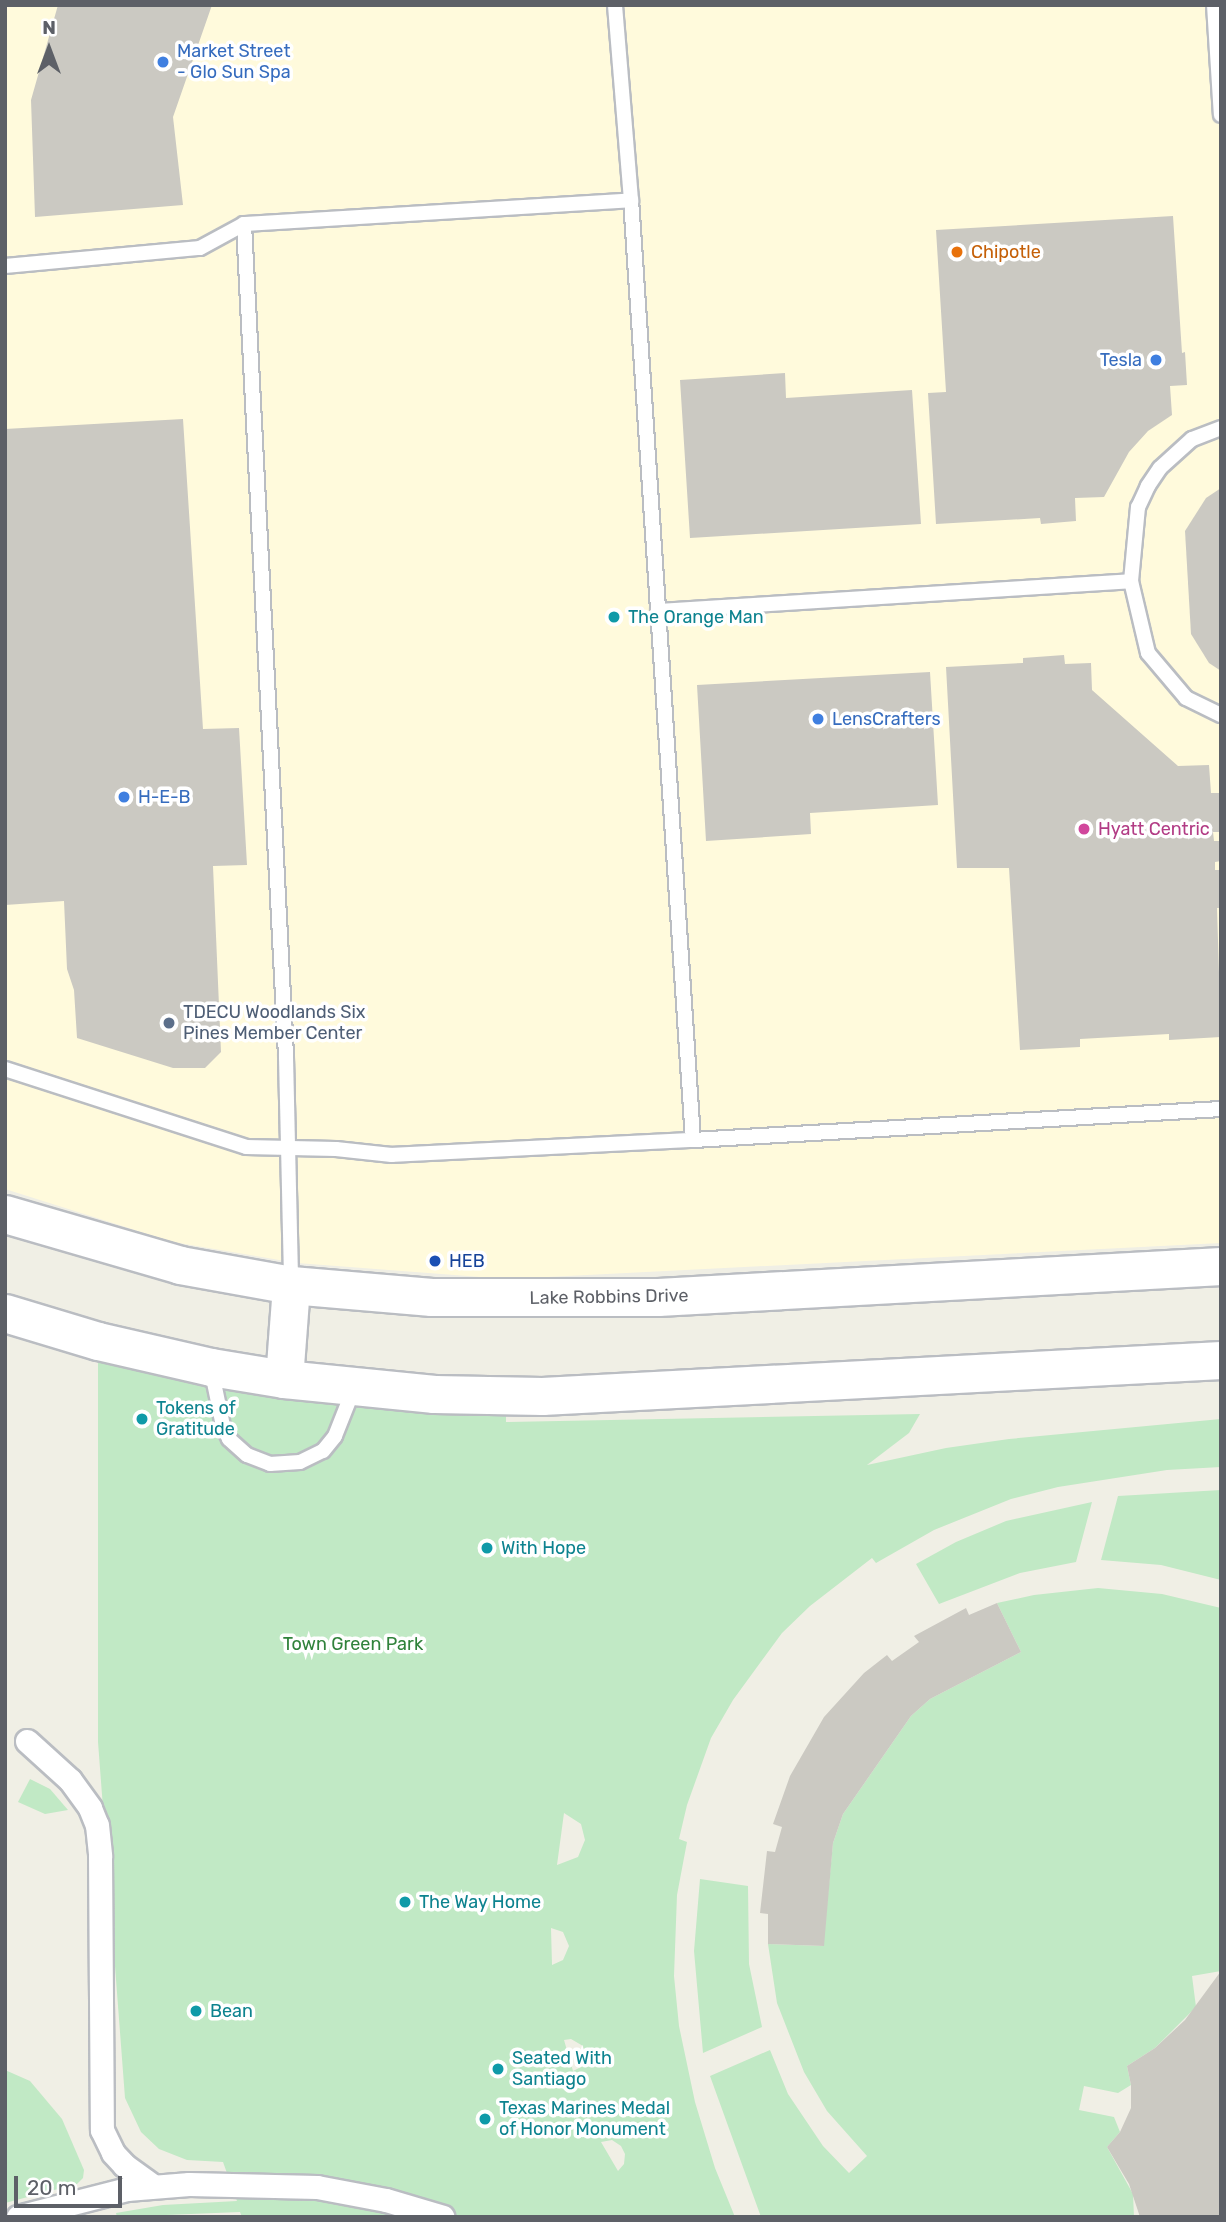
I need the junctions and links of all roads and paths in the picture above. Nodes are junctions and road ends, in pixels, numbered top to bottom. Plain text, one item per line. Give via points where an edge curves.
1 (615, 5) edge
2 (1213, 5) edge
3 (1221, 115) edge
4 (631, 200) junction
5 (244, 225) junction
6 (5, 266) edge
7 (1221, 428) edge
8 (1131, 581) junction
9 (658, 611) junction
10 (1221, 715) edge
11 (5, 1069) edge
12 (1221, 1109) edge
13 (694, 1140) junction
14 (290, 1149) junction
15 (5, 1214) edge
16 (1221, 1266) edge
17 (291, 1285) junction
18 (5, 1313) edge
19 (1221, 1360) edge
20 (211, 1367) junction
21 (284, 1379) junction
22 (354, 1387) junction
23 (27, 1741) dead end
24 (153, 2186) junction
25 (18, 2217) edge
26 (443, 2217) edge

1 - 4 lane
2 - 3 lane
4 - 5 lane
4 - 9 lane
5 - 6 lane via 200,248
5 - 14 lane
7 - 8 lane via 1192,439 1147,486 1138,507
8 - 9 lane
8 - 10 lane via 1148,653 1186,698
9 - 13 lane
11 - 14 lane via 246,1147
12 - 13 lane
13 - 14 lane via 392,1155
14 - 17 lane
15 - 17 street, Lake Robbins Drive via 157,1259
16 - 17 street, Lake Robbins Drive via 644,1298 444,1298
17 - 21 street
18 - 20 street via 98,1341
19 - 22 street via 542,1396
20 - 21 street
20 - 22 lane via 229,1439 247,1455 270,1464 300,1462 323,1451 335,1436
21 - 22 street
23 - 24 street via 70,1780 97,1825 102,2130 118,2159
24 - 25 street
24 - 26 street via 317,2187

